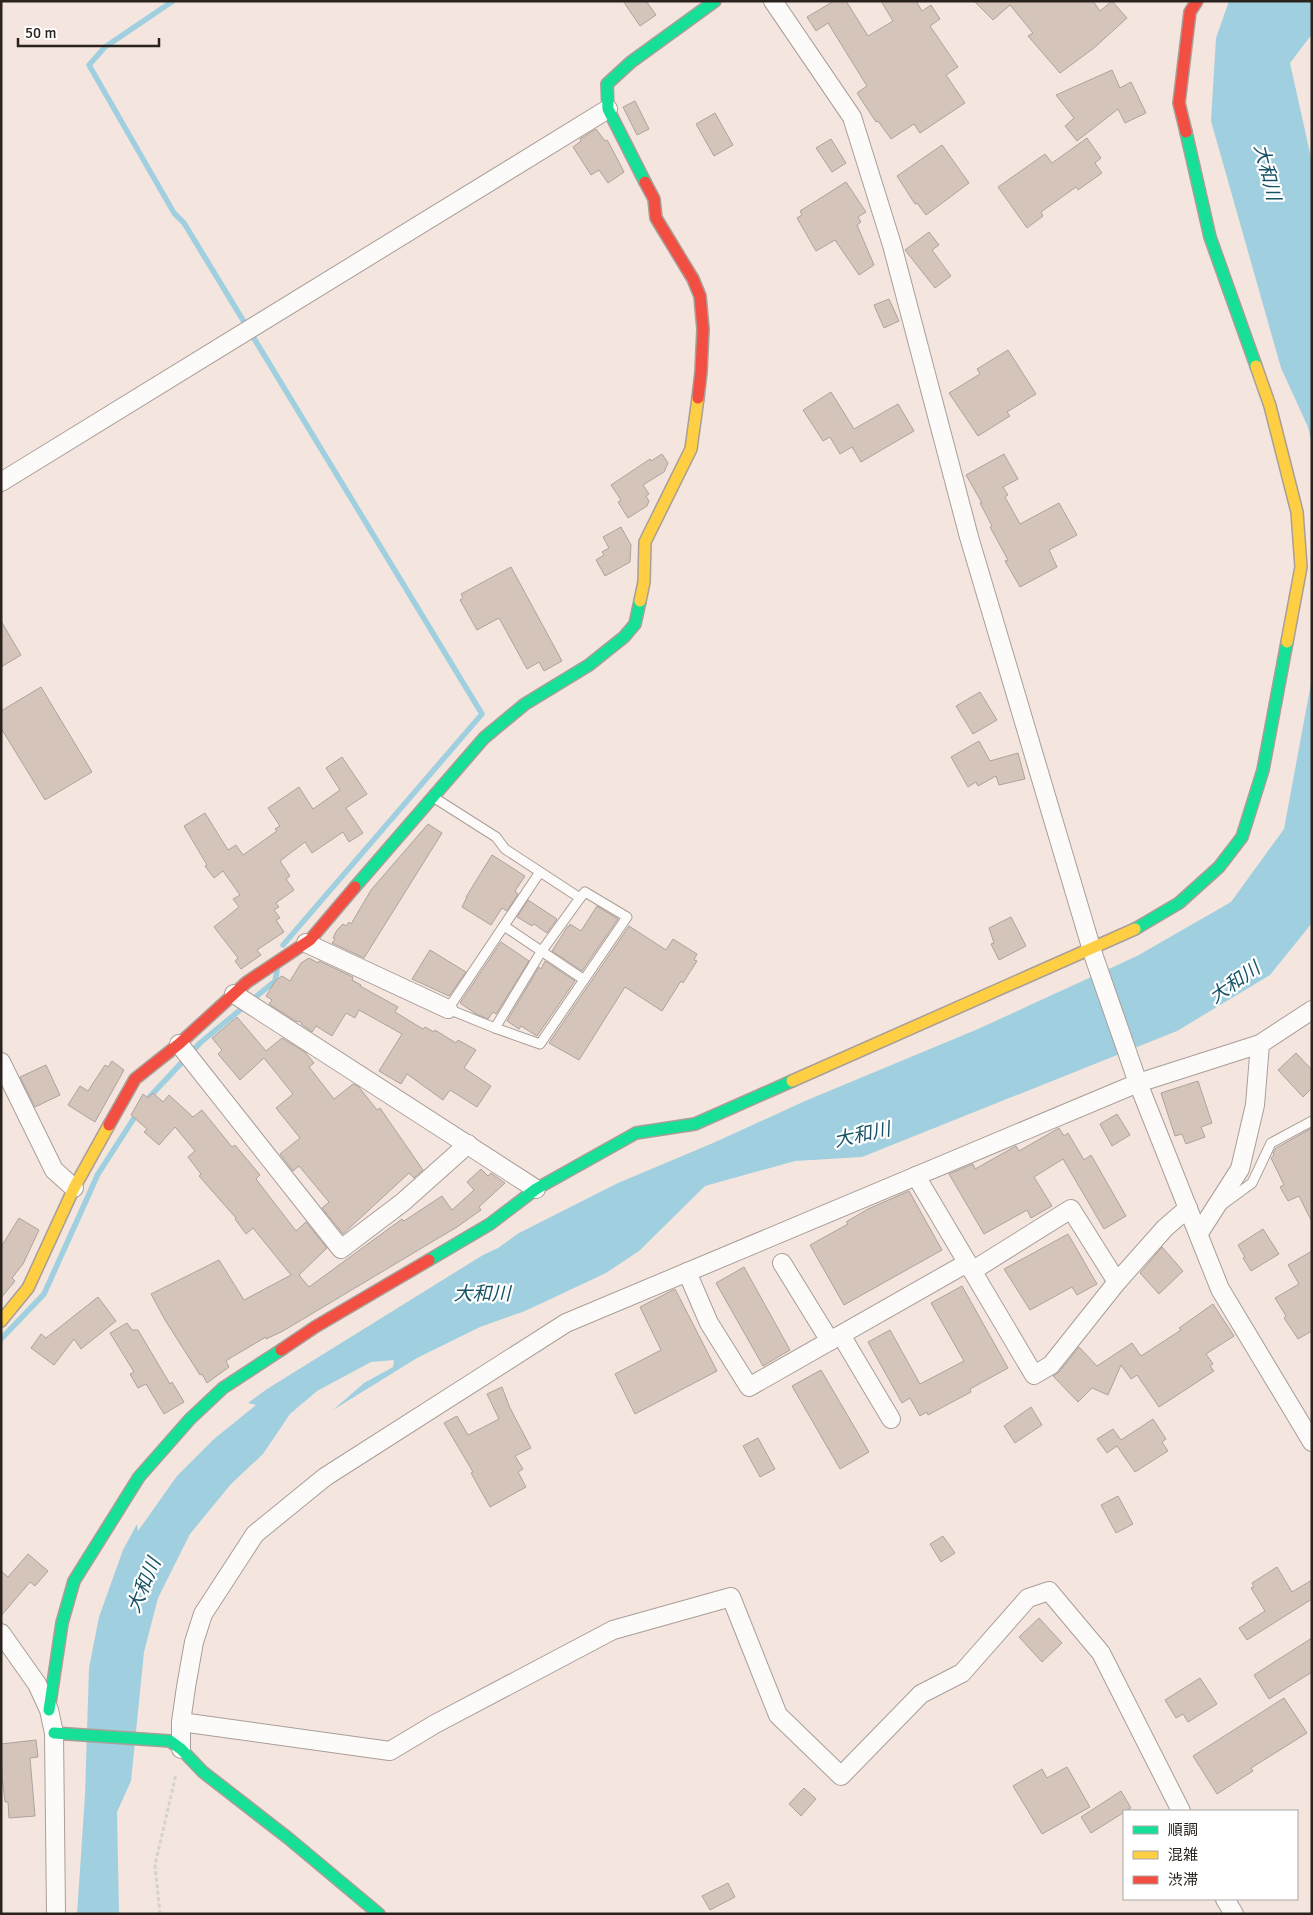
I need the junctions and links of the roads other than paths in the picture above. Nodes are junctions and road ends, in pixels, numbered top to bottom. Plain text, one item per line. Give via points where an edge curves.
1 (715, 1) edge
2 (773, 1) edge
3 (1197, 1) edge
4 (608, 109) junction
5 (1, 482) edge
6 (433, 796) junction
7 (540, 872) junction
8 (580, 898) junction
9 (504, 926) junction
10 (306, 943) junction
11 (541, 952) junction
12 (1093, 952) junction
13 (583, 979) junction
14 (234, 994) junction
15 (448, 1009) junction
16 (1312, 1010) edge
17 (495, 1028) junction
18 (179, 1044) junction
19 (1260, 1044) junction
20 (1, 1062) edge
21 (1136, 1076) junction
22 (1312, 1121) edge
23 (468, 1144) junction
24 (916, 1176) junction
25 (74, 1188) junction
26 (536, 1189) junction
27 (1188, 1208) junction
28 (1211, 1214) junction
29 (1198, 1233) junction
30 (782, 1263) dead end
31 (969, 1267) junction
32 (687, 1272) junction
33 (1117, 1282) junction
34 (1, 1321) edge
35 (835, 1338) junction
36 (891, 1419) dead end
37 (1312, 1442) edge
38 (1, 1633) edge
39 (49, 1710) junction
40 (181, 1722) junction
41 (60, 1734) junction
42 (175, 1745) junction
43 (1180, 1810) edge
44 (1226, 1900) edge
45 (56, 1914) edge
46 (379, 1914) edge
47 (1234, 1914) edge

1 - 4 street via 630,62 607,84
2 - 12 street via 852,117 892,244 970,537
3 - 12 street via 1190,12 1179,103 1210,238 1270,406 1297,512 1300,567 1263,770 1242,837 1218,867 1179,903
4 - 5 street
4 - 6 street via 654,199 656,218 700,296 704,329 691,449 645,542 644,582 634,624 624,637 588,665 525,704 484,738
6 - 7 lane via 496,837 505,849
6 - 10 street
7 - 8 lane
7 - 9 lane
8 - 11 lane
8 - 13 lane via 585,892 627,917
9 - 11 lane
9 - 15 lane
10 - 14 street
10 - 15 street
11 - 13 lane
11 - 17 lane
12 - 21 street
12 - 26 street via 695,1124 636,1132
13 - 17 lane via 540,1044
14 - 18 street
14 - 23 street
15 - 17 lane
16 - 19 street
18 - 23 street via 341,1249 403,1202
18 - 25 street via 135,1079
19 - 21 street
19 - 28 street via 1255,1105 1240,1169
20 - 25 street via 54,1170
21 - 24 street
21 - 27 street
22 - 28 lane via 1271,1143 1252,1182
23 - 26 street
24 - 31 street
24 - 32 street
25 - 34 street via 28,1288
26 - 39 street via 490,1224 314,1327 223,1388 190,1419 139,1476 74,1581 62,1623
27 - 29 street
27 - 33 street via 1165,1228
28 - 29 street
29 - 37 street via 1220,1289
30 - 35 street
31 - 33 street via 1072,1209
31 - 33 street via 1034,1375 1051,1364
31 - 35 street
32 - 35 street via 709,1323 749,1387
32 - 40 street via 566,1323 324,1477 255,1534 203,1614 194,1642
35 - 36 street
38 - 39 street via 37,1684
39 - 41 street
40 - 42 street
40 - 43 street via 390,1751 613,1630 731,1597 778,1715 842,1776 921,1694 962,1673 1028,1598 1050,1591 1102,1654
41 - 42 street
41 - 45 street
42 - 46 street via 203,1772
44 - 47 street

